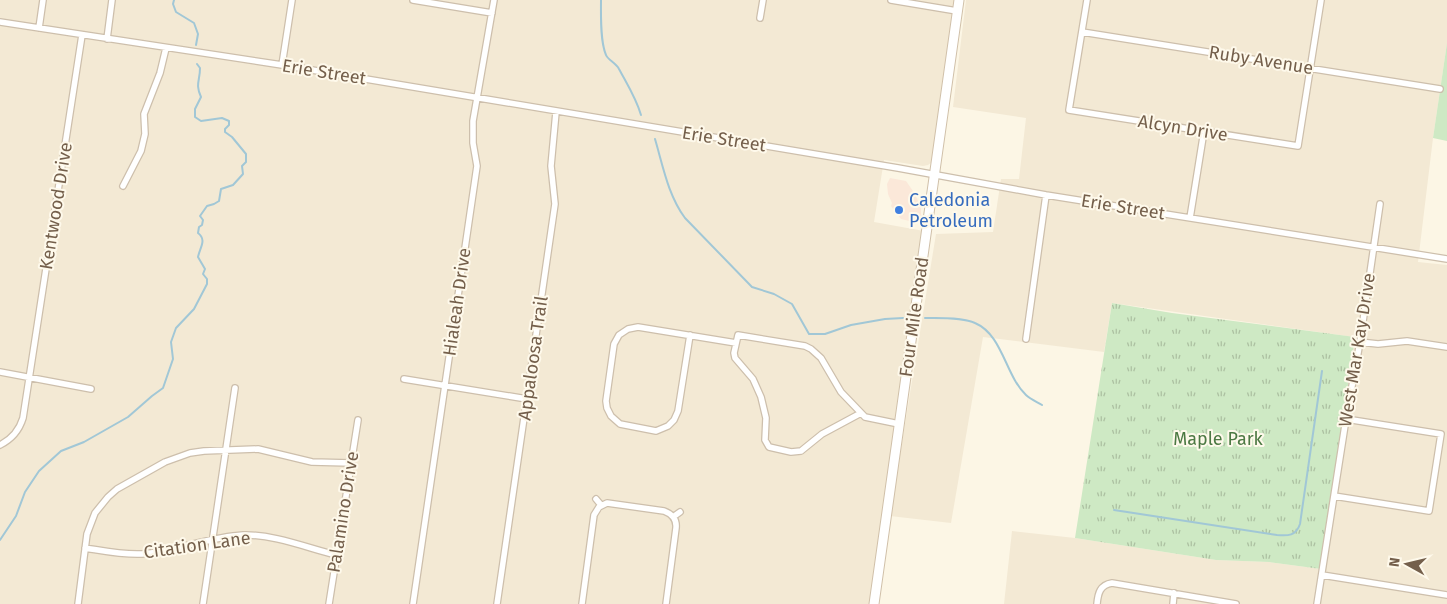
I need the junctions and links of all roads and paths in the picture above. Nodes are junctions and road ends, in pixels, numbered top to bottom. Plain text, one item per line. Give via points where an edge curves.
1 (43, 0) edge
2 (112, 0) edge
3 (292, 0) edge
4 (413, 0) edge
5 (494, 0) edge
6 (763, 0) edge
7 (891, 0) edge
8 (959, 0) edge
9 (1087, 0) edge
10 (1321, 0) edge
11 (957, 11) junction
12 (492, 13) junction
13 (760, 18) dead end
14 (0, 22) edge
15 (39, 28) junction
16 (1082, 32) junction
17 (82, 35) junction
18 (107, 39) junction
19 (166, 48) junction
20 (282, 65) junction
21 (1310, 68) junction
22 (1440, 89) dead end
23 (477, 98) junction
24 (556, 112) junction
25 (1204, 131) junction
26 (935, 174) junction
27 (124, 186) dead end
28 (1046, 194) junction
29 (1380, 204) dead end
30 (1190, 218) junction
31 (1373, 247) junction
32 (1447, 259) edge
33 (690, 335) junction
34 (1026, 339) dead end
35 (1360, 342) junction
36 (736, 343) junction
37 (1447, 347) edge
38 (0, 372) edge
39 (30, 377) junction
40 (404, 379) dead end
41 (445, 385) junction
42 (91, 388) dead end
43 (235, 388) dead end
44 (527, 398) junction
45 (861, 413) junction
46 (1346, 419) junction
47 (358, 420) dead end
48 (900, 424) junction
49 (0, 445) edge
50 (226, 450) junction
51 (351, 463) junction
52 (1334, 496) junction
53 (596, 499) dead end
54 (601, 505) junction
55 (680, 512) dead end
56 (673, 517) junction
57 (213, 540) junction
58 (85, 548) junction
59 (336, 555) junction
60 (1322, 575) junction
61 (1174, 593) junction
62 (1447, 595) edge
63 (78, 604) edge
64 (203, 604) edge
65 (329, 604) edge
66 (414, 604) edge
67 (497, 604) edge
68 (582, 604) edge
69 (666, 604) edge
70 (874, 604) edge
71 (1097, 604) edge
72 (1173, 604) edge
73 (1236, 604) edge
74 (1317, 604) edge

1 - 15 street
2 - 18 street
3 - 20 street
4 - 12 street
5 - 12 street, Hialeah Drive
6 - 13 street
7 - 11 street
8 - 11 main road, Four Mile Road
9 - 16 street
10 - 21 street
11 - 26 main road, Four Mile Road
12 - 23 street, Hialeah Drive
14 - 15 street, Erie Street
15 - 17 street, Erie Street
16 - 21 street, Ruby Avenue
16 - 25 street, Alcyn Drive via 1069,110
17 - 18 street, Erie Street
17 - 39 street, Kentwood Drive
18 - 19 street, Erie Street
19 - 20 street, Erie Street
19 - 27 street via 144,114 145,134 141,150
20 - 23 street, Erie Street
21 - 22 street, Ruby Avenue
21 - 25 street, Alcyn Drive via 1298,146
23 - 24 street, Erie Street
23 - 41 street, Hialeah Drive via 472,133 477,166
24 - 26 street, Erie Street
24 - 44 street, Appaloosa Trail via 551,166 555,204
25 - 30 street
26 - 28 street, Erie Street
26 - 48 main road, Four Mile Road
28 - 30 street, Erie Street
28 - 34 street
29 - 31 street, West Mar Kay Drive
30 - 31 street, Erie Street
31 - 32 street, Erie Street
31 - 35 street, West Mar Kay Drive
33 - 33 street via 638,327 620,335 614,344 606,401 613,420 625,426 656,431 671,424 678,411
33 - 36 street
35 - 37 street via 1407,341
35 - 46 street, West Mar Kay Drive
36 - 45 street via 738,335 811,349 821,358 841,392
36 - 45 street via 735,358 762,397 766,444 773,449 801,451 822,434
38 - 39 street
39 - 42 street
39 - 49 street, Kentwood Drive via 22,424
40 - 41 street
41 - 44 street
41 - 66 street, Hialeah Drive
43 - 50 street
44 - 67 street, Appaloosa Trail
45 - 48 street via 870,419
46 - 52 street, West Mar Kay Drive
46 - 52 street via 1441,434 1429,511
47 - 51 street, Palamino Drive
48 - 70 main road, Four Mile Road
50 - 51 street via 258,449 312,462
50 - 57 street
50 - 58 street via 177,457 117,489 95,513
51 - 59 street, Palamino Drive
52 - 60 street, West Mar Kay Drive
53 - 54 street
54 - 56 street via 612,503 664,511
54 - 68 street via 594,515
55 - 56 street
56 - 69 street via 676,528
57 - 58 street, Citation Lane via 140,554
57 - 59 street, Citation Lane via 242,535 266,536
57 - 64 street
58 - 63 street
59 - 65 street, Palamino Drive
60 - 62 street
60 - 74 street, West Mar Kay Drive
61 - 71 street via 1112,583 1099,592
61 - 72 street
61 - 73 street

